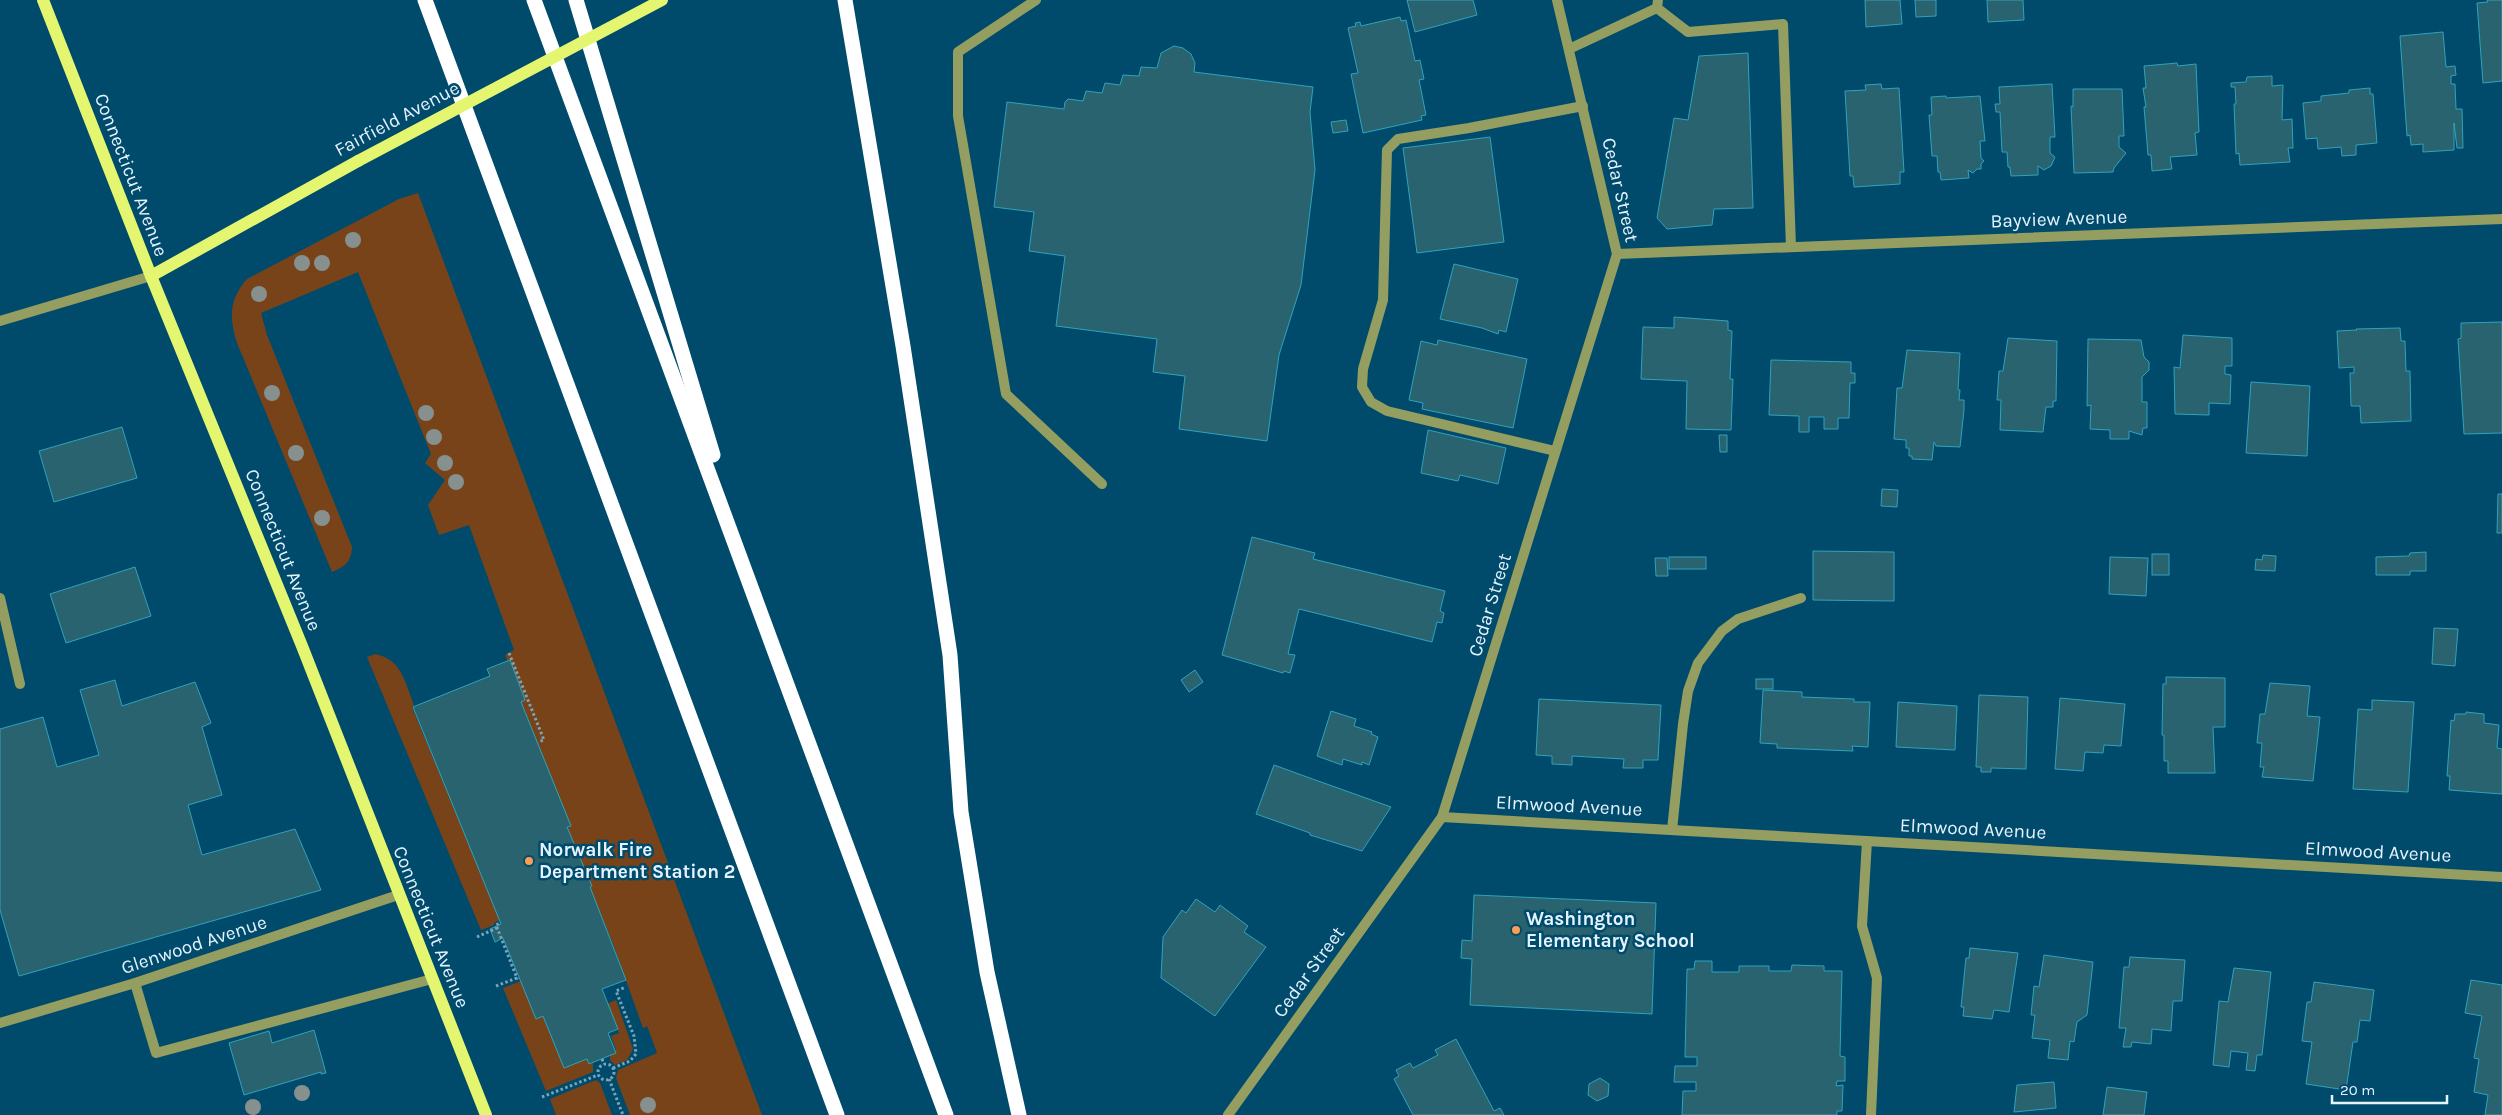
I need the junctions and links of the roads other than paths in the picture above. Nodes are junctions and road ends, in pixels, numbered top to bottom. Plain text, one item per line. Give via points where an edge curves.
1 (43, 0) edge
2 (425, 0) edge
3 (534, 0) edge
4 (576, 0) edge
5 (662, 0) edge
6 (846, 0) edge
7 (1036, 0) edge
8 (1557, 0) edge
9 (1657, 4) edge
10 (1569, 49) junction
11 (1582, 106) junction
12 (2502, 219) edge
13 (1791, 247) junction
14 (1617, 254) junction
15 (151, 276) junction
16 (0, 321) edge
17 (1556, 451) junction
18 (1102, 484) dead end
19 (753, 590) junction
20 (0, 598) edge
21 (1801, 598) dead end
22 (20, 684) dead end
23 (1442, 817) junction
24 (1672, 830) junction
25 (1867, 841) junction
26 (2502, 877) edge
27 (398, 895) junction
28 (432, 979) junction
29 (134, 983) junction
30 (0, 1023) edge
31 (486, 1115) edge
32 (837, 1115) edge
33 (946, 1115) edge
34 (1019, 1115) edge
35 (1228, 1115) edge
36 (1871, 1115) edge

1 - 15 main road, Connecticut Avenue
2 - 32 highway
3 - 19 highway
4 - 19 highway
5 - 15 main road, Fairfield Avenue, bridge via 358,160
6 - 34 highway via 950,655 961,812 988,972
7 - 18 street via 958,52 958,116 1006,394
8 - 10 street, Cedar Street
9 - 10 street
9 - 13 street via 1688,32 1784,24
10 - 11 street, Cedar Street
11 - 14 street, Cedar Street
11 - 17 street via 1398,139 1387,150 1383,300 1363,369 1362,388 1371,402 1387,411
12 - 13 street, Bayview Avenue
13 - 14 street, Bayview Avenue
14 - 17 street, Cedar Street
15 - 16 street
15 - 27 main road, Connecticut Avenue via 302,646
17 - 23 street, Cedar Street
19 - 33 highway
20 - 22 street
21 - 24 street via 1738,619 1722,631 1698,663 1688,692 1683,724
23 - 24 street, Elmwood Avenue
23 - 35 street, Cedar Street
24 - 25 street, Elmwood Avenue
25 - 26 street, Elmwood Avenue
25 - 36 street via 1862,926 1876,978
27 - 28 main road, Connecticut Avenue
27 - 29 street, Glenwood Avenue
28 - 29 street via 156,1052
28 - 31 main road, Connecticut Avenue
29 - 30 street, Glenwood Avenue

